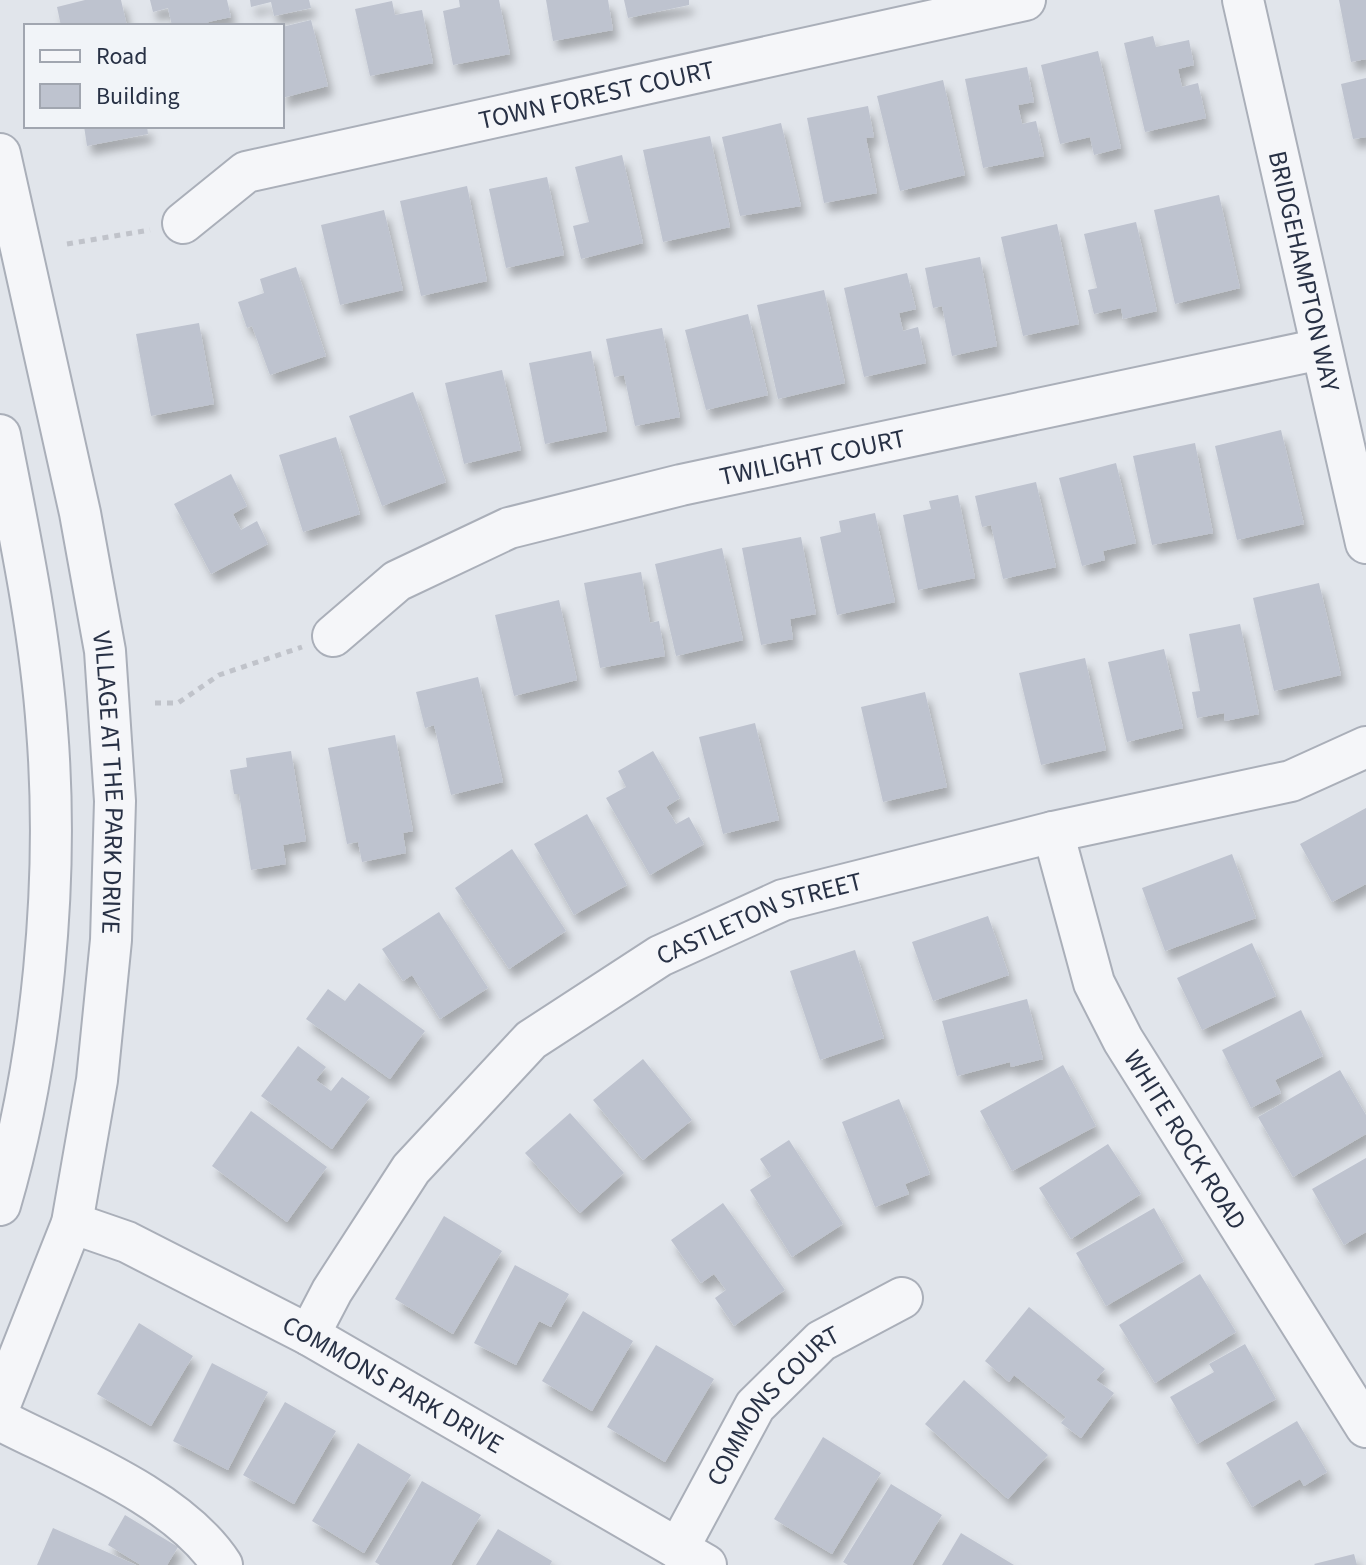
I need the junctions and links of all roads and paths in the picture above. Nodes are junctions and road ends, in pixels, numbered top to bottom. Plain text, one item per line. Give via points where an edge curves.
1 (1025, 0) edge
2 (1243, 0) edge
3 (0, 154) edge
4 (183, 223) joint
5 (67, 244) dead end
6 (1321, 349) junction
7 (0, 435) edge
8 (1366, 543) edge
9 (333, 636) joint
10 (155, 703) dead end
11 (1366, 747) edge
12 (1053, 832) junction
13 (0, 1205) edge
14 (72, 1223) junction
15 (902, 1298) dead end
16 (309, 1335) junction
17 (0, 1405) edge
18 (0, 1420) edge
19 (1366, 1427) edge
20 (692, 1557) edge
21 (222, 1565) edge

1 - 4 street, TOWN FOREST COURT via 246,172
2 - 6 street, BRIDGEHAMPTON WAY
3 - 14 street, VILLAGE AT THE PARK DRIVE via 105,651 114,786 111,940 97,1080
4 - 5 path
6 - 8 street, BRIDGEHAMPTON WAY
6 - 9 street, TWILIGHT COURT via 681,485 509,528 397,581
7 - 13 street via 27,571 47,729 51,906 34,1044
9 - 10 path via 219,675 178,703
11 - 12 street, CASTLETON STREET via 1291,781
12 - 16 street, CASTLETON STREET via 783,900 660,956 531,1040 411,1169
12 - 19 street, WHITE ROCK ROAD via 1094,983 1123,1040
14 - 16 street, COMMONS PARK DRIVE via 127,1242
14 - 17 street, VILLAGE AT THE PARK DRIVE
15 - 20 street, COMMONS COURT via 821,1341 755,1406
16 - 20 street, COMMONS PARK DRIVE
18 - 21 street via 174,1517 209,1545

